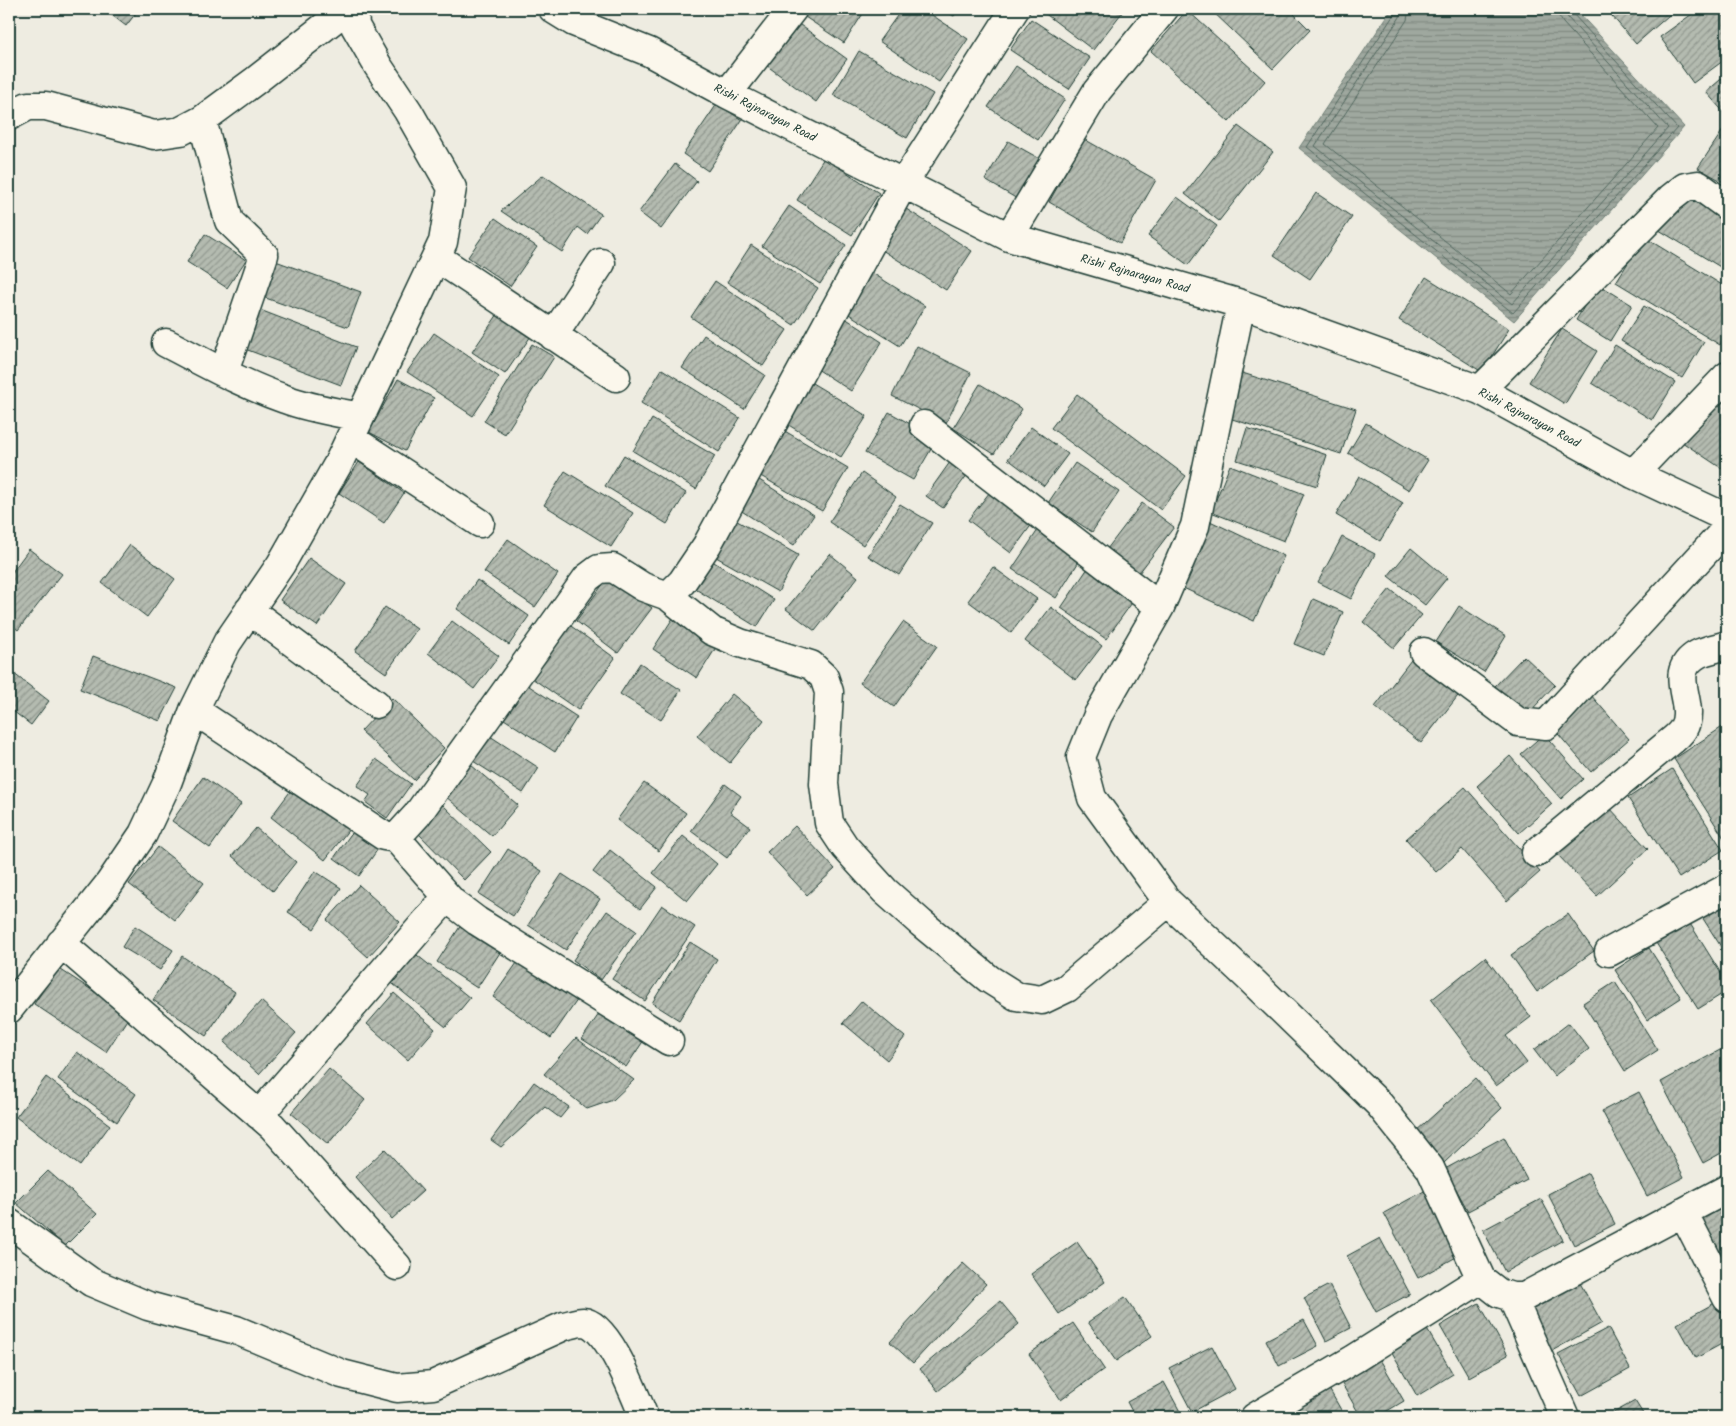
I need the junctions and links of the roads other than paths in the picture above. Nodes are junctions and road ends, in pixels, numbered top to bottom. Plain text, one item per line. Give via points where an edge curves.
1 (347, 9) edge
2 (354, 9) edge
3 (793, 9) edge
4 (1016, 9) edge
5 (1164, 9) edge
6 (570, 13) edge
7 (727, 94) junction
8 (9, 116) edge
9 (202, 120) junction
10 (903, 184) junction
11 (1727, 206) edge
12 (1009, 237) junction
13 (436, 258) junction
14 (601, 263) dead end
15 (1241, 304) junction
16 (553, 336) junction
17 (166, 343) dead end
18 (224, 372) junction
19 (1727, 376) edge
20 (616, 377) dead end
21 (1480, 390) junction
22 (924, 425) dead end
23 (355, 427) junction
24 (1633, 474) junction
25 (1727, 518) edge
26 (480, 523) dead end
27 (1727, 528) edge
28 (668, 596) junction
29 (1160, 606) junction
30 (249, 610) junction
31 (1727, 645) edge
32 (1424, 652) dead end
33 (376, 704) dead end
34 (194, 710) junction
35 (396, 838) junction
36 (1536, 853) dead end
37 (1727, 888) edge
38 (447, 897) junction
39 (1168, 902) junction
40 (60, 944) junction
41 (1609, 952) dead end
42 (9, 1009) edge
43 (669, 1041) dead end
44 (259, 1115) junction
45 (1727, 1189) edge
46 (1683, 1212) junction
47 (9, 1223) edge
48 (397, 1266) dead end
49 (1481, 1279) junction
50 (1512, 1297) junction
51 (1727, 1298) edge
52 (644, 1417) edge
53 (1255, 1417) edge
54 (1565, 1417) edge

1 - 9 street
2 - 13 street via 355,26 452,188 443,242
3 - 7 street
4 - 10 street
5 - 12 street via 1098,91
6 - 7 street, Rishi Rajnarayan Road
7 - 10 street, Rishi Rajnarayan Road
8 - 9 street via 28,106 46,106 154,134 182,131
9 - 18 street via 229,220 264,256
10 - 12 street, Rishi Rajnarayan Road
10 - 28 street via 707,544 682,582
11 - 21 street via 1698,185 1685,187
12 - 15 street, Rishi Rajnarayan Road
13 - 16 street
13 - 23 street
14 - 16 street
15 - 21 street, Rishi Rajnarayan Road
15 - 29 street via 1195,526
16 - 20 street
17 - 18 street
18 - 23 street
19 - 24 street
21 - 24 street, Rishi Rajnarayan Road
22 - 29 street
23 - 26 street
23 - 30 street via 338,464 280,564
24 - 25 street, Rishi Rajnarayan Road
27 - 32 street via 1546,725 1518,722
28 - 35 street via 643,587 614,568 599,568 586,578 417,815
28 - 39 street via 712,631 811,665 824,677 829,692 824,784 830,823 844,847 885,891 921,923 989,979 1016,996 1042,1000 1067,988
29 - 39 street via 1098,715 1082,757 1092,798
30 - 33 street
30 - 34 street via 227,643
31 - 36 street via 1697,654 1686,664 1681,677 1688,714 1683,729
34 - 35 street via 384,836
34 - 40 street via 167,784 143,834 109,884
35 - 38 street
37 - 41 street
38 - 43 street via 477,921
38 - 44 street
39 - 49 street via 1378,1104 1430,1168
40 - 42 street
40 - 44 street
44 - 48 street
45 - 46 street
46 - 50 street via 1524,1297
46 - 51 street
47 - 52 street via 99,1286 148,1306 236,1330 342,1374 396,1388 433,1385 564,1326 584,1322 597,1329 612,1347
49 - 50 street via 1499,1293
49 - 53 street
50 - 54 street

